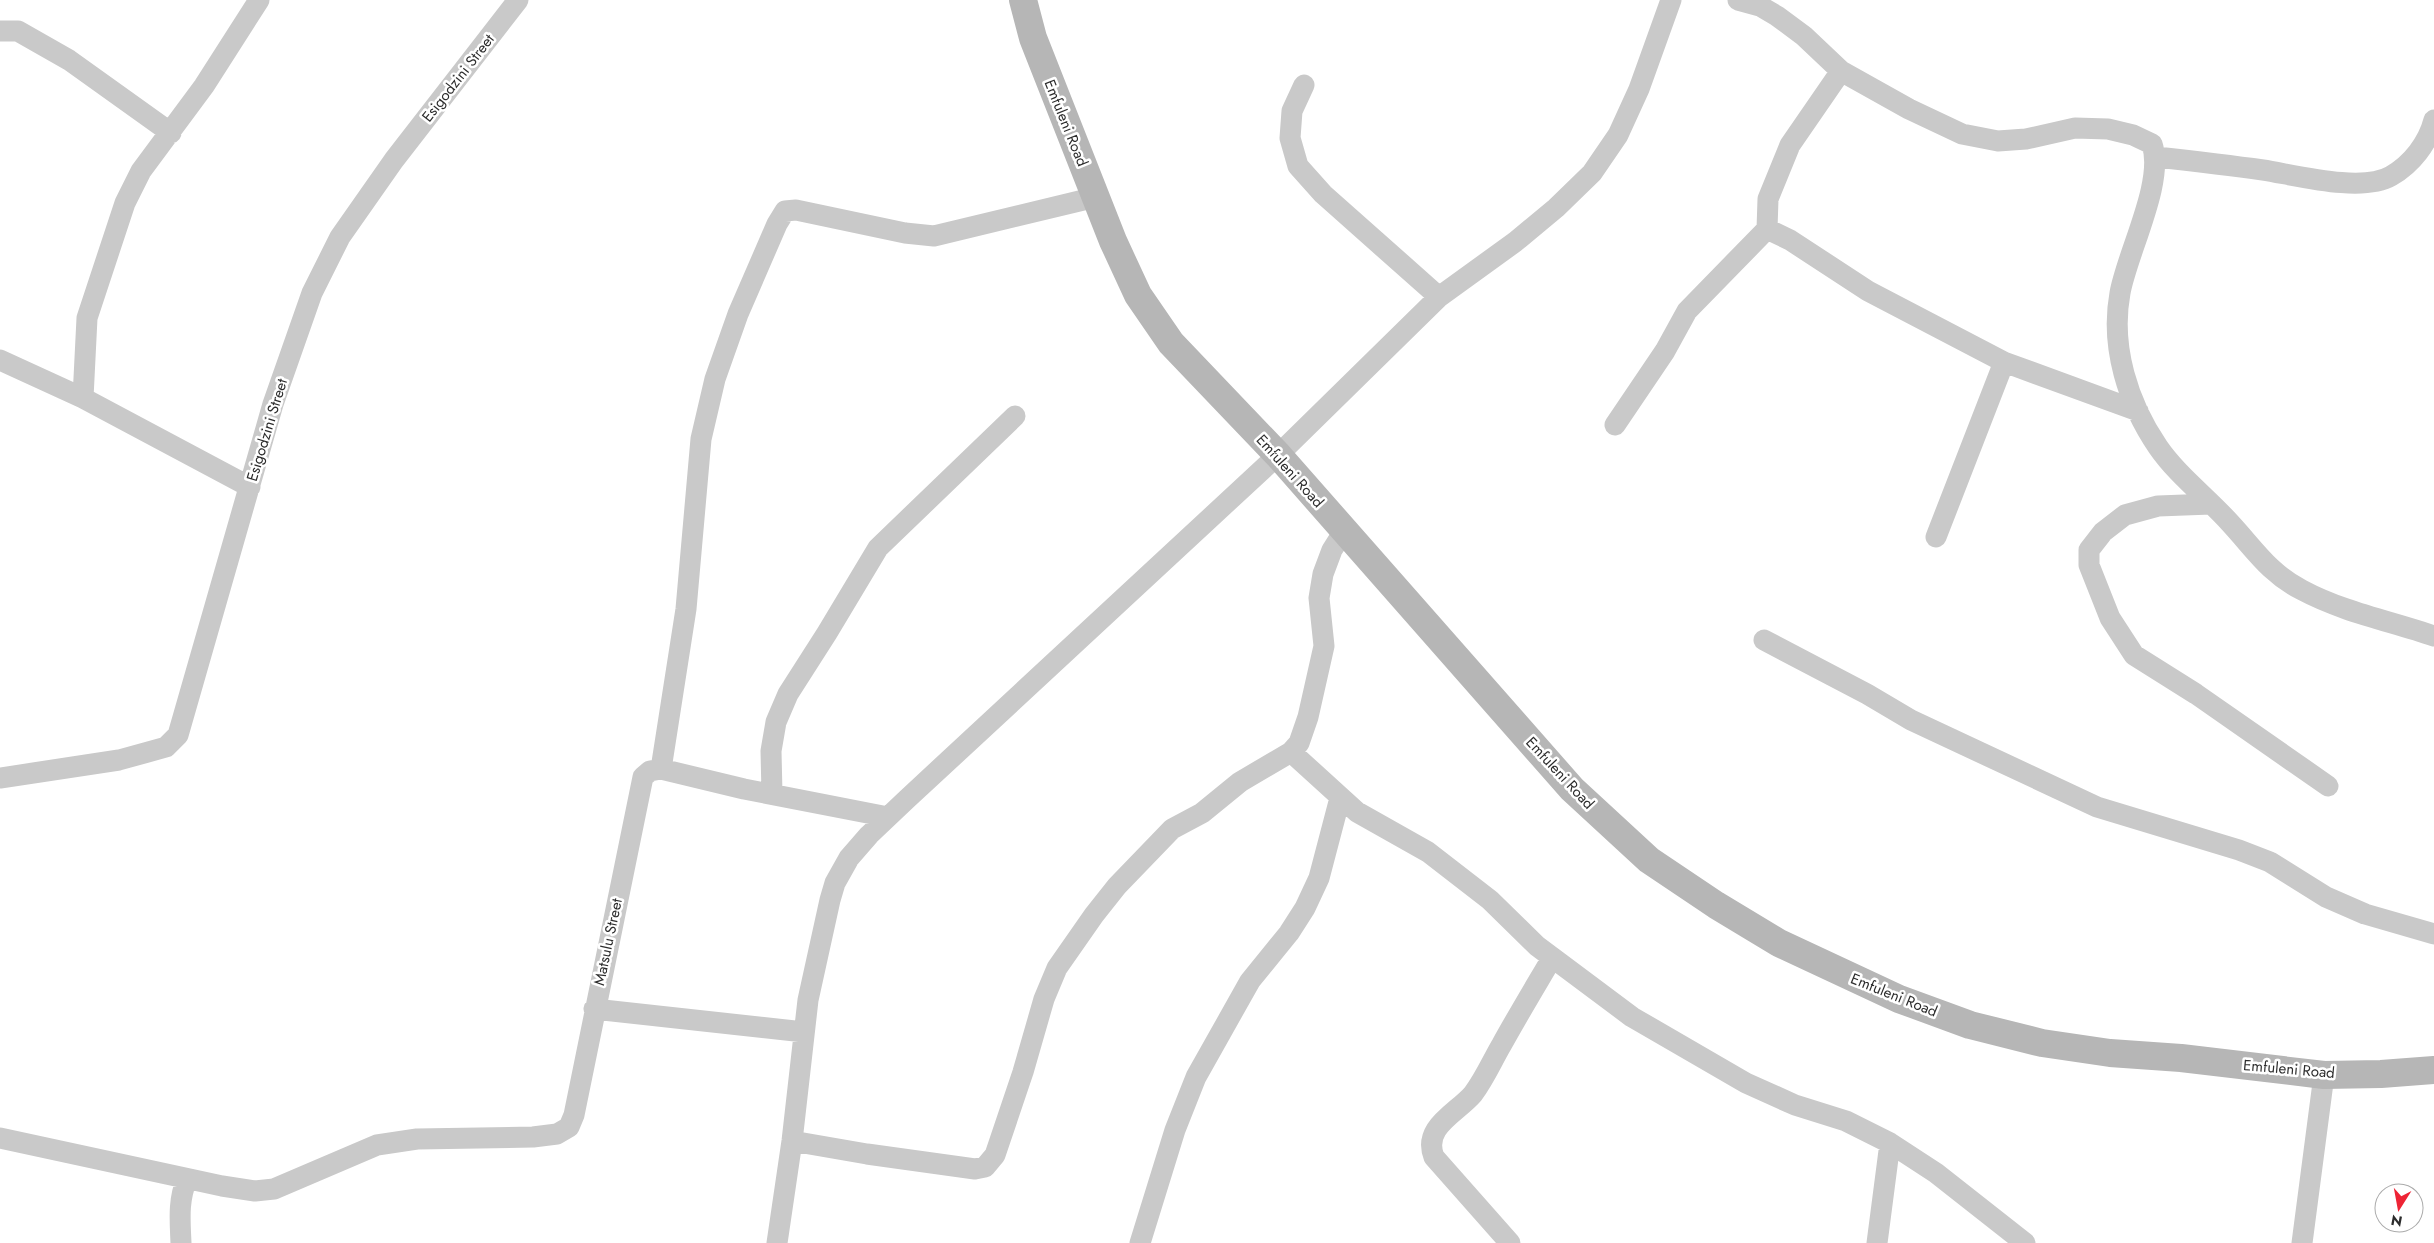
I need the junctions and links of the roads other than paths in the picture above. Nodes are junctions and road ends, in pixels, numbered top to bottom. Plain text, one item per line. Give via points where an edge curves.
1 (259, 0) edge
2 (518, 0) edge
3 (1023, 0) edge
4 (1670, 0) edge
5 (1738, 0) edge
6 (0, 31) edge
7 (1841, 72) junction
8 (1304, 85) dead end
9 (2434, 120) edge
10 (170, 132) junction
11 (2156, 157) junction
12 (1096, 196) junction
13 (1767, 228) junction
14 (1438, 297) junction
15 (0, 360) edge
16 (2004, 362) junction
17 (83, 398) junction
18 (2138, 411) junction
19 (1015, 416) dead end
20 (1615, 425) dead end
21 (1278, 455) junction
22 (250, 487) junction
23 (2212, 504) junction
24 (1344, 531) junction
25 (1936, 538) dead end
26 (2434, 636) edge
27 (1764, 640) dead end
28 (1291, 752) junction
29 (661, 770) junction
30 (0, 778) edge
31 (2328, 786) dead end
32 (772, 794) junction
33 (1340, 798) junction
34 (888, 817) junction
35 (2434, 934) edge
36 (1552, 958) junction
37 (594, 1009) junction
38 (804, 1032) junction
39 (2434, 1070) edge
40 (2324, 1075) junction
41 (0, 1138) edge
42 (792, 1141) junction
43 (1890, 1144) junction
44 (187, 1179) junction
45 (181, 1243) edge
46 (777, 1243) edge
47 (1140, 1243) edge
48 (1510, 1243) edge
49 (1877, 1243) edge
50 (2025, 1243) edge
51 (2302, 1243) edge

1 - 10 street
2 - 22 street, Esigodzini Street via 394,160 340,237 309,302 273,404
3 - 12 street, Emfuleni Road via 1033,38
4 - 14 street via 1639,89 1618,135 1592,173 1515,242
5 - 7 street via 1760,6 1777,16
6 - 10 street via 18,32 69,60
7 - 11 street via 1962,134 1998,141 2026,139 2075,128 2108,129 2152,144
7 - 13 street via 1790,145 1768,199
8 - 14 street via 1292,111 1290,138 1298,166 1323,194
9 - 11 street via 2430,136 2412,160 2390,177 2369,182 2302,178
10 - 17 street via 141,172 115,232 87,318
11 - 18 street via 2153,184 2120,294 2117,332 2124,380
12 - 21 street, Emfuleni Road via 1112,241 1138,296 1171,343
12 - 29 street via 934,236 796,210 785,211 738,314 715,378 700,439 686,609
13 - 16 street via 1868,291
13 - 20 street via 1687,312
14 - 21 street
15 - 17 street
16 - 18 street
16 - 25 street
17 - 22 street
18 - 23 street via 2158,448
19 - 32 street via 878,548 788,694 776,722 771,751
21 - 24 street, Emfuleni Road
21 - 34 street
22 - 30 street, Esigodzini Street via 178,735 166,747 119,760
23 - 26 street via 2260,560 2300,589 2328,603
23 - 31 street via 2158,506 2125,515 2103,532 2090,550 2089,566 2110,618 2134,655
24 - 28 street via 1323,574 1318,598 1324,646 1308,718 1299,743
24 - 40 street, Emfuleni Road via 1572,789 1649,860 1779,943 1899,999 1970,1025 2042,1043
27 - 35 street via 1911,720 2097,807 2239,850 2270,862 2326,898 2365,914
28 - 33 street
28 - 42 street via 1240,782 1202,813 1172,829 1153,845 1077,939 1057,968 1044,999 995,1155 985,1167 877,1156
29 - 32 street
29 - 37 street, Matsulu Street via 650,771 643,777
32 - 34 street
33 - 36 street via 1357,812 1428,852 1490,900
33 - 47 street via 1319,878 1305,908 1250,981 1196,1077 1175,1130
34 - 38 street via 849,858 835,883 808,1000
36 - 43 street via 1632,1017 1746,1083 1795,1105 1846,1121
36 - 48 street via 1489,1072 1472,1096 1434,1132 1431,1141 1434,1157
37 - 38 street
37 - 44 street, Matsulu Street via 574,1115 569,1127 557,1134 417,1139 377,1144 274,1189 256,1191
38 - 42 street
39 - 40 street, Emfuleni Road
40 - 51 street
41 - 44 street
42 - 46 street
43 - 49 street
43 - 50 street via 1936,1174
44 - 45 street via 181,1192

